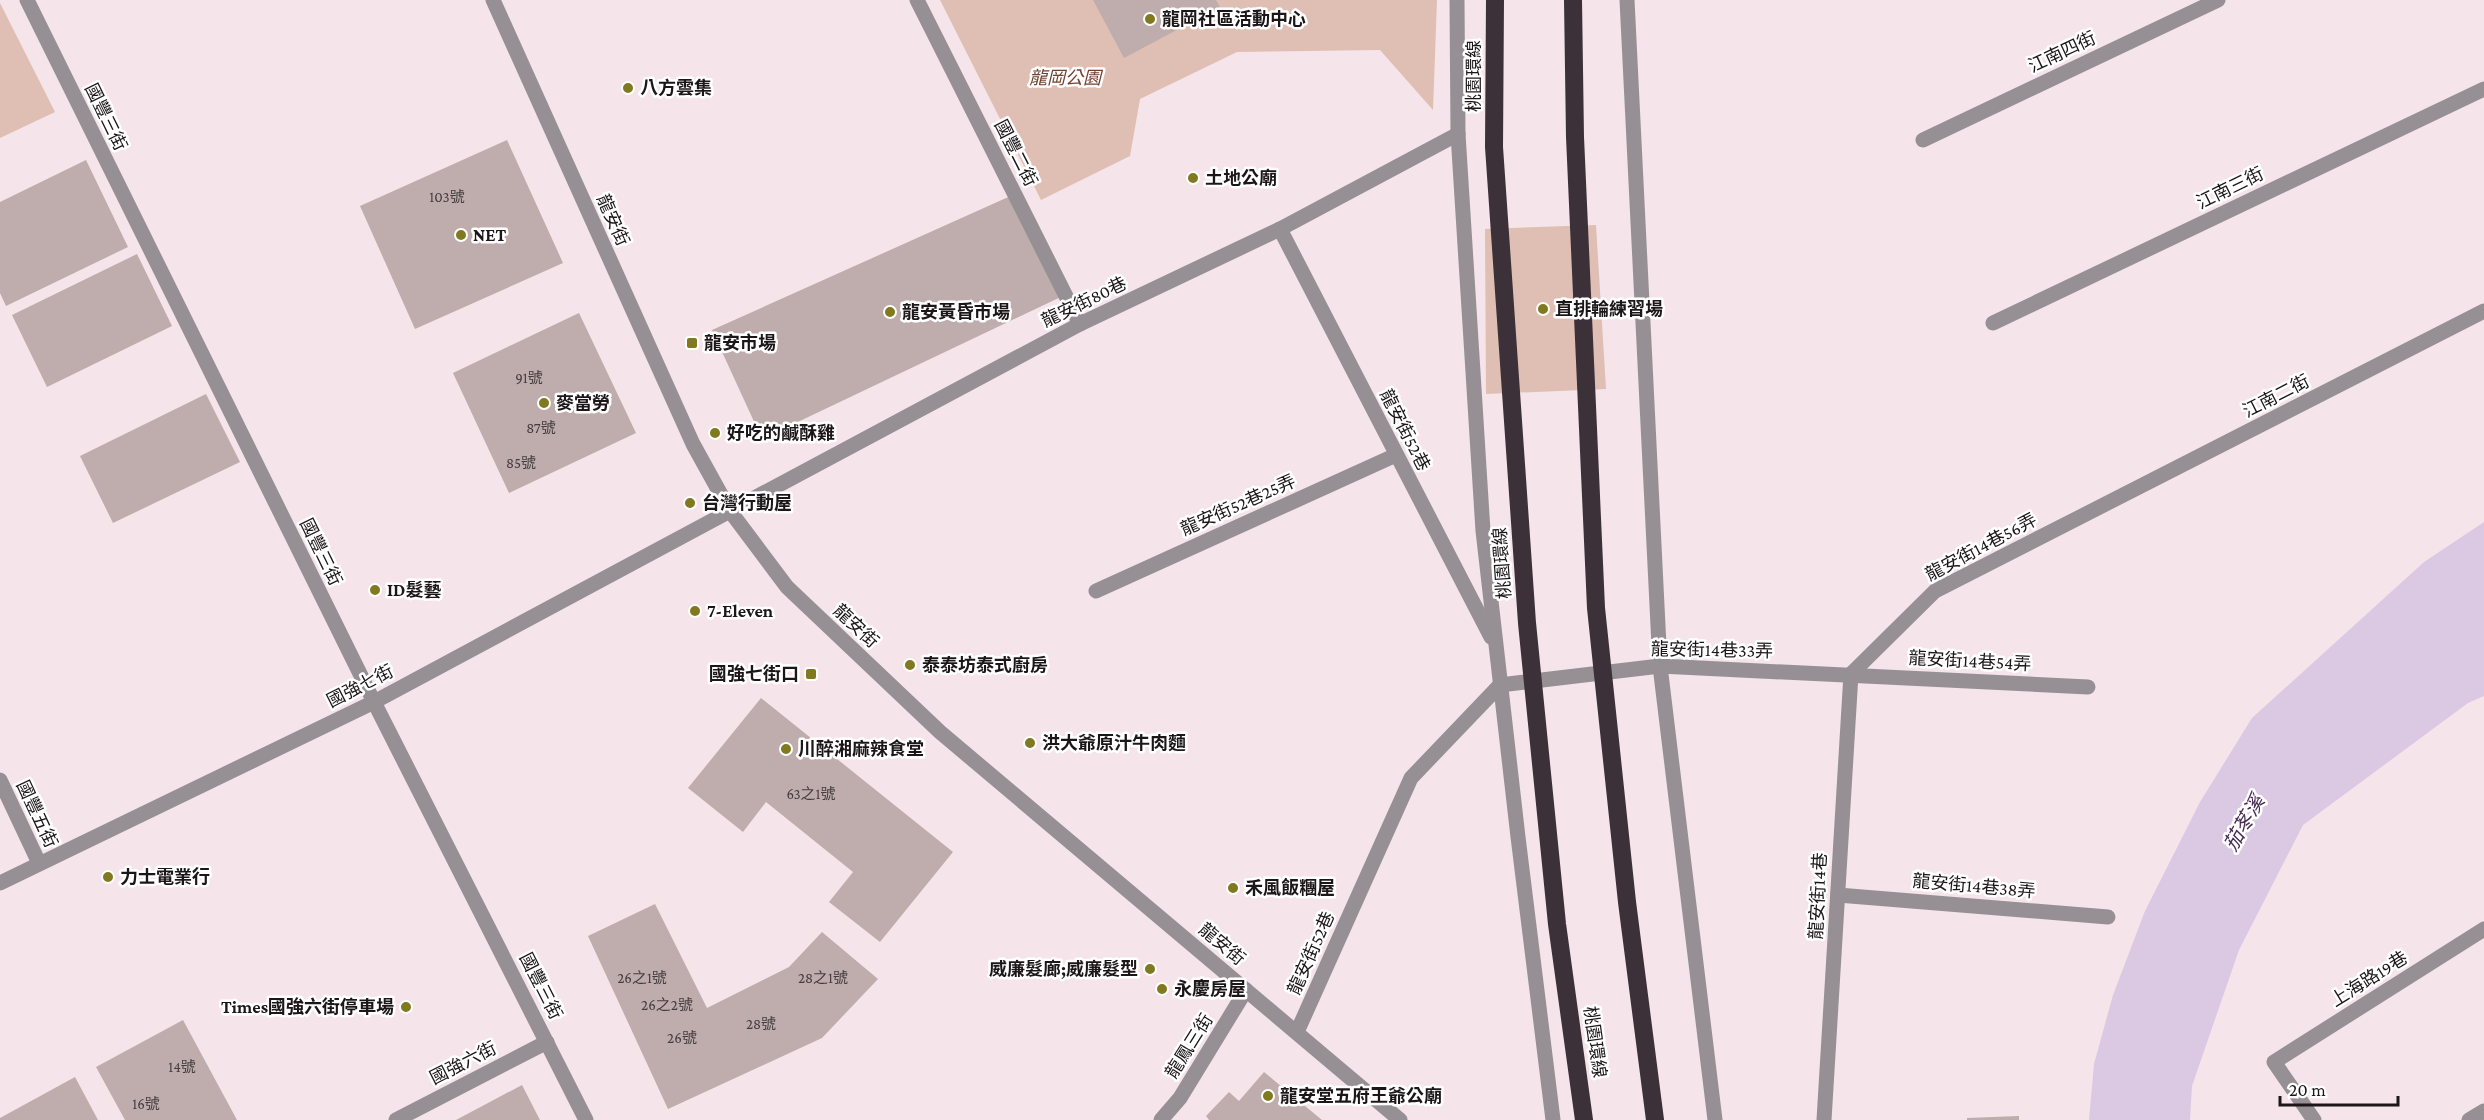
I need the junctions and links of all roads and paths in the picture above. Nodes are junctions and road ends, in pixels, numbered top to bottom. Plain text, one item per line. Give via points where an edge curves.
1 (27, 0) edge
2 (493, 0) edge
3 (917, 0) edge
4 (1457, 0) edge
5 (1495, 0) edge
6 (1573, 0) edge
7 (1627, 0) edge
8 (2218, 0) edge
9 (2484, 88) edge
10 (1458, 134) junction
11 (1923, 140) dead end
12 (1280, 229) junction
13 (2484, 311) edge
14 (1993, 323) dead end
15 (1080, 324) junction
16 (1396, 455) junction
17 (730, 511) junction
18 (2085, 514) joint
19 (1096, 591) dead end
20 (1496, 647) junction
21 (1660, 666) junction
22 (1851, 674) junction
23 (1500, 685) junction
24 (2088, 687) dead end
25 (374, 702) junction
26 (0, 780) edge
27 (39, 863) junction
28 (0, 883) edge
29 (1838, 895) junction
30 (2108, 917) dead end
31 (2484, 929) edge
32 (1246, 990) junction
33 (1297, 1032) junction
34 (547, 1041) junction
35 (2484, 1111) edge
36 (396, 1120) edge
37 (586, 1120) edge
38 (1161, 1120) edge
39 (1400, 1120) edge
40 (1553, 1120) edge
41 (1584, 1120) edge
42 (1655, 1120) edge
43 (1715, 1120) edge
44 (1824, 1120) edge
45 (2314, 1120) edge
46 (2469, 1120) edge

1 - 25 street, 國豐三街
2 - 17 street, 龍安街 via 693,444
3 - 15 street, 國豐二街
4 - 10 street
5 - 41 highway, 桃園環線, bridge via 1494,147 1527,623 1557,924
6 - 42 highway, bridge via 1575,137 1596,608
7 - 21 street
8 - 11 street, 江南四街
9 - 14 street, 江南三街
10 - 12 street, 龍安街80巷
10 - 20 street via 1483,531
12 - 15 street, 龍安街80巷
12 - 16 street, 龍安街52巷
13 - 18 street, 江南二街
15 - 17 street, 龍安街80巷
16 - 19 street, 龍安街52巷25弄
16 - 20 street, 龍安街52巷
17 - 25 street, 國強七街
17 - 32 street, 龍安街 via 787,587 940,732
18 - 22 street, 龍安街14巷56弄 via 1935,591
20 - 23 street
21 - 22 street, 龍安街14巷33弄
21 - 23 street, 龍安街14巷33弄
21 - 43 street
22 - 24 street, 龍安街14巷54弄
22 - 29 street, 龍安街14巷
23 - 33 street, 龍安街52巷 via 1411,778
23 - 40 street
25 - 27 street, 國強七街
25 - 34 street, 國豐三街
26 - 27 street, 國豐五街
27 - 28 street, 國強七街
29 - 30 street, 龍安街14巷38弄
29 - 44 street, 龍安街14巷
31 - 45 street, 上海路19巷 via 2274,1062
32 - 33 street, 龍安街
32 - 38 street, 龍鳳三街 via 1180,1098
33 - 39 street, 龍安街
34 - 36 street, 國強六街
34 - 37 street, 國豐三街
35 - 46 street

